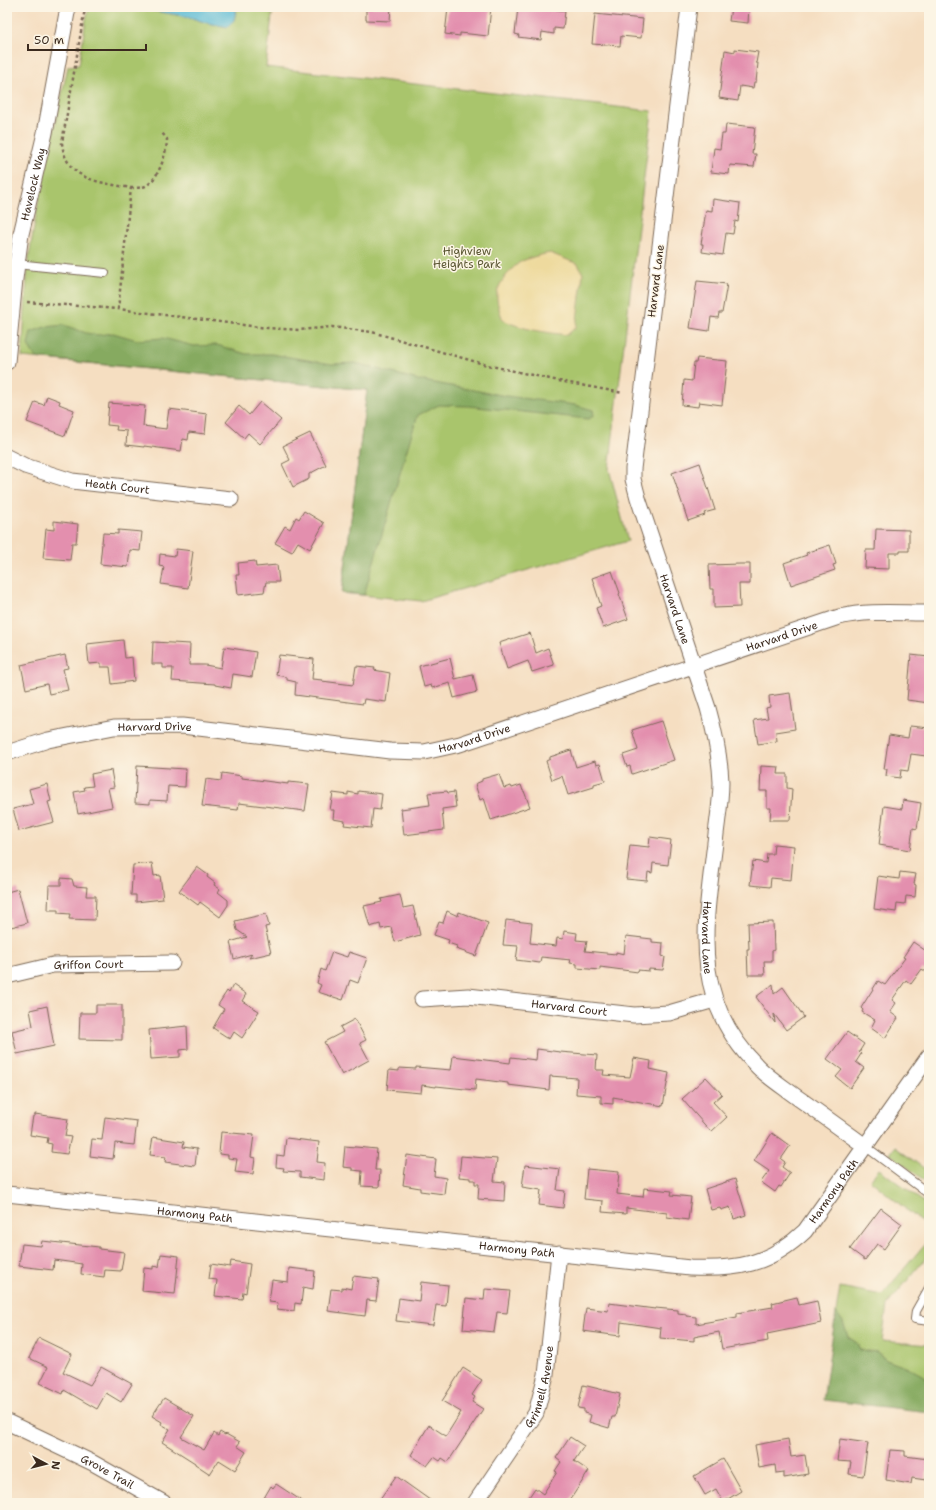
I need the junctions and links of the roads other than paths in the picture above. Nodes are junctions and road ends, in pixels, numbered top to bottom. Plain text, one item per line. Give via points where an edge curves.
1 (68, 7) edge
2 (689, 7) edge
3 (16, 264) junction
4 (105, 273) dead end
5 (7, 362) edge
6 (7, 457) edge
7 (231, 499) dead end
8 (929, 613) edge
9 (694, 666) junction
10 (7, 753) edge
11 (172, 963) dead end
12 (7, 976) edge
13 (422, 999) dead end
14 (714, 1000) junction
15 (929, 1056) edge
16 (865, 1146) junction
17 (7, 1194) edge
18 (929, 1194) edge
19 (559, 1253) junction
20 (929, 1288) edge
21 (929, 1321) edge
22 (7, 1422) edge
23 (164, 1503) edge
24 (475, 1503) edge

1 - 3 street, Havelock Way via 45,133
2 - 9 street, Harvard Lane via 633,479
3 - 4 lane
3 - 5 street, Havelock Way
6 - 7 street, Heath Court via 25,466 72,481
8 - 9 street, Harvard Drive via 854,613
9 - 10 street, Harvard Drive via 460,744 424,752 390,752 182,726 114,727 48,740
9 - 14 street, Harvard Lane via 715,733 721,784 705,932 709,980
11 - 12 street, Griffon Court via 53,965
13 - 14 street, Harvard Court via 468,996 634,1015 669,1013
14 - 16 street, Harvard Lane via 733,1037 759,1068
15 - 16 street, Harmony Path
16 - 18 lane
16 - 19 street, Harmony Path via 805,1231 790,1245 757,1261 739,1267 690,1268
17 - 19 street, Harmony Path
19 - 24 street, Grinnell Avenue via 546,1375 536,1412
20 - 21 lane via 916,1311 915,1319
22 - 23 street, Grove Trail via 93,1463

